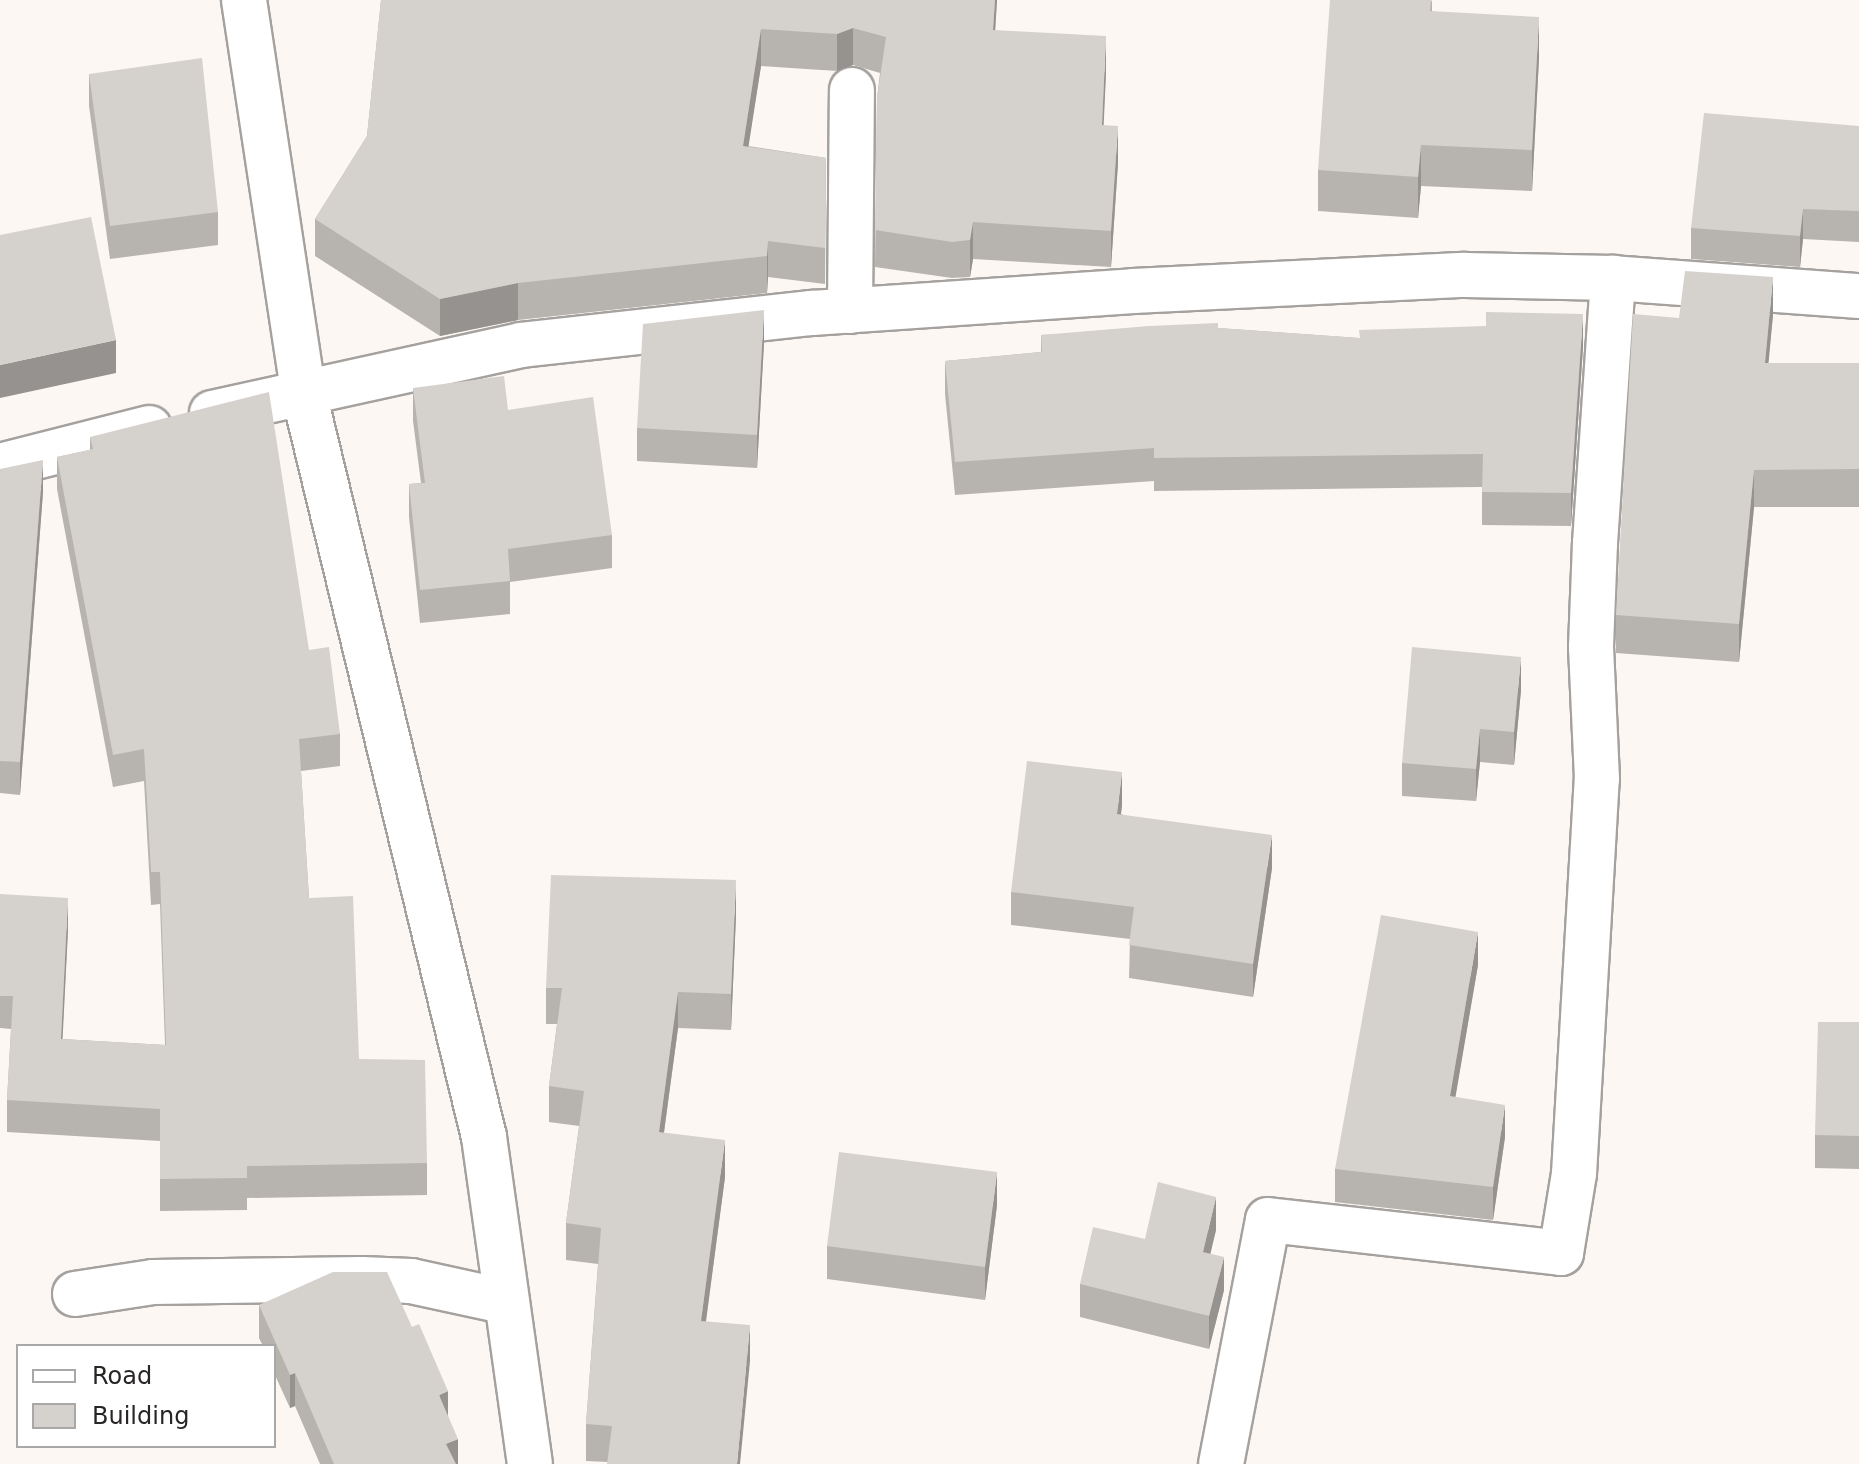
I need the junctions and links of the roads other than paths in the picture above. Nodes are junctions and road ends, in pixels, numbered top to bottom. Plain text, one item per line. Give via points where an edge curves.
1 (244, 0) edge
2 (852, 90) dead end
3 (1613, 278) junction
4 (1859, 296) edge
5 (850, 311) junction
6 (303, 390) junction
7 (0, 466) edge
8 (75, 1294) dead end
9 (507, 1302) junction
10 (530, 1464) edge
11 (1221, 1464) edge

1 - 6 street
2 - 5 street
3 - 4 street
3 - 5 street via 1422,277
3 - 11 street via 1591,647 1597,779 1574,1174 1561,1253 1268,1220
5 - 6 street via 521,345
6 - 7 street
6 - 9 street via 484,1137
8 - 9 street via 153,1282 362,1279 411,1281
9 - 10 street

